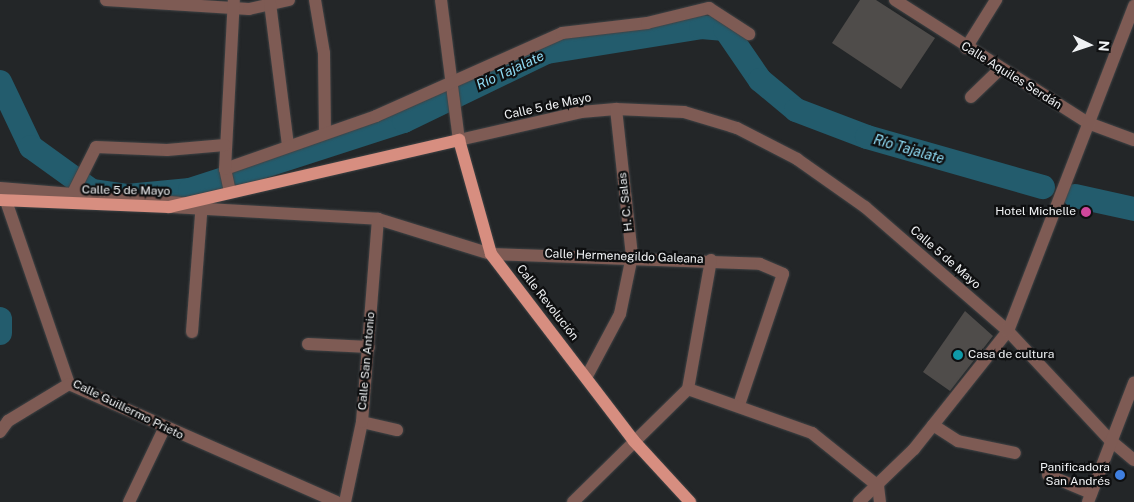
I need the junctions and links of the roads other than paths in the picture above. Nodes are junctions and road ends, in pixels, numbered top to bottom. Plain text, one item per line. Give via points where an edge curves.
1 (106, 0) edge
2 (289, 0) edge
3 (315, 0) edge
4 (442, 0) edge
5 (895, 0) edge
6 (996, 0) edge
7 (270, 3) junction
8 (233, 4) edge
9 (710, 4) edge
10 (1134, 6) edge
11 (748, 34) dead end
12 (966, 48) junction
13 (999, 70) junction
14 (451, 86) junction
15 (971, 97) dead end
16 (616, 109) junction
17 (1088, 123) junction
18 (325, 131) junction
19 (459, 140) junction
20 (1134, 140) edge
21 (225, 145) junction
22 (288, 145) junction
23 (226, 179) junction
24 (77, 184) junction
25 (0, 188) edge
26 (3, 200) edge
27 (184, 203) junction
28 (202, 204) junction
29 (169, 207) junction
30 (378, 219) junction
31 (491, 254) junction
32 (632, 256) junction
33 (711, 260) junction
34 (1008, 331) junction
35 (192, 332) dead end
36 (308, 344) dead end
37 (369, 347) junction
38 (587, 376) junction
39 (1134, 383) edge
40 (69, 384) junction
41 (688, 389) junction
42 (739, 405) junction
43 (362, 422) junction
44 (933, 425) junction
45 (164, 429) junction
46 (397, 430) dead end
47 (0, 432) edge
48 (1110, 440) junction
49 (634, 441) junction
50 (1015, 453) dead end
51 (1134, 460) edge
52 (1048, 475) dead end
53 (878, 486) junction
54 (1089, 497) edge
55 (322, 499) edge
56 (129, 502) edge
57 (336, 502) edge
58 (345, 502) edge
59 (573, 502) edge
60 (690, 502) edge
61 (859, 502) edge
62 (880, 502) edge

1 - 8 street
2 - 7 street
3 - 18 street via 324,53
4 - 14 street, Calle Revolución
5 - 12 street, Calle Aquiles Serdán
6 - 12 street
7 - 8 street
7 - 22 street
8 - 21 street
9 - 11 street
9 - 14 street, Calle 5 de Mayo via 647,23 562,33 501,56
10 - 17 street
12 - 13 street, Calle Aquiles Serdán
13 - 15 street
13 - 17 street, Calle Aquiles Serdán
14 - 18 street, Calle 5 de Mayo via 376,116
14 - 19 street, Calle Revolución
16 - 19 street, Calle 5 de Mayo via 581,112
16 - 32 street, H. C. Salas
16 - 34 street, Calle 5 de Mayo via 684,112 737,128 797,160 865,207
17 - 20 street, Calle Aquiles Serdán
17 - 34 street
18 - 22 street, Calle 5 de Mayo
19 - 23 main road, Calle 5 de Mayo
19 - 31 main road, Calle Revolución
21 - 23 street
21 - 24 street via 167,150 96,147
22 - 23 street, Calle 5 de Mayo
23 - 28 main road, Calle 5 de Mayo
24 - 25 street
24 - 27 street
26 - 29 main road, Calle 5 de Mayo
26 - 40 street, Calle Guillermo Prieto
27 - 28 main road, Calle 5 de Mayo
27 - 29 main road, Calle 5 de Mayo
28 - 29 street, Calle Hermenegildo Galeana
28 - 30 street, Calle Hermenegildo Galeana
28 - 35 street
30 - 31 street, Calle Hermenegildo Galeana
30 - 37 street, Calle San Antonio
31 - 32 street, Calle Hermenegildo Galeana
31 - 38 main road, Calle Revolución
32 - 33 street, Calle Hermenegildo Galeana
32 - 38 street, H. C. Salas via 620,314
33 - 41 street
33 - 42 street, Calle Hermenegildo Galeana via 760,264 783,274
34 - 44 street
34 - 48 street, Calle 5 de Mayo
36 - 37 street
37 - 43 street, Calle San Antonio
38 - 49 main road, Calle Revolución
39 - 48 street
40 - 45 street, Calle Guillermo Prieto
40 - 47 street via 8,421
41 - 42 street
41 - 49 street
42 - 53 street via 812,433
43 - 46 street
43 - 58 street, Calle San Antonio
44 - 50 street via 958,441
44 - 53 street
45 - 55 street, Calle Guillermo Prieto
45 - 56 street
48 - 51 street, Calle 5 de Mayo
48 - 54 street
49 - 59 street
49 - 60 main road, Calle Revolución
52 - 54 street
53 - 61 street
53 - 62 street
55 - 57 street, Calle Guillermo Prieto

